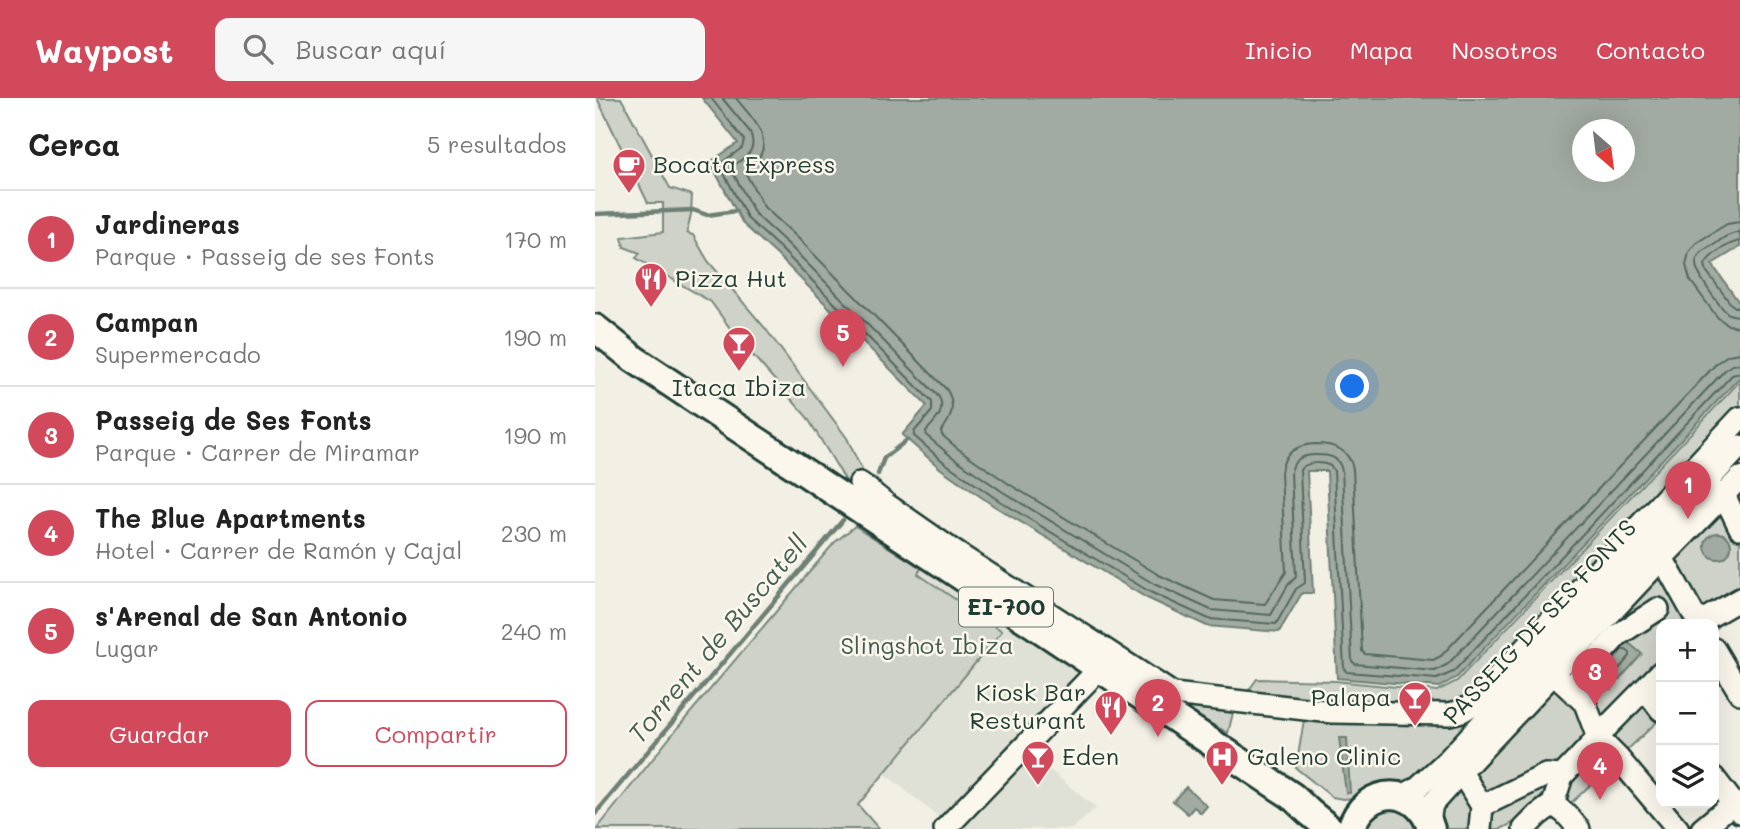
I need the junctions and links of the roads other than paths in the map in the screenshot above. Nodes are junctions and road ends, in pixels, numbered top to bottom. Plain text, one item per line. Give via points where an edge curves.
1 (595, 328) edge
2 (1740, 418) edge
3 (1740, 446) edge
4 (1740, 478) edge
5 (860, 483) dead end
6 (1702, 489) junction
7 (1724, 495) junction
8 (1740, 528) edge
9 (1658, 549) junction
10 (1740, 599) edge
11 (1658, 609) dead end
12 (1699, 619) edge
13 (1706, 619) edge
14 (1719, 657) edge
15 (1099, 669) junction
16 (1656, 677) edge
17 (1645, 689) junction
18 (1740, 693) edge
19 (1656, 703) edge
20 (1598, 738) junction
21 (1463, 775) dead end
22 (1562, 776) junction
23 (1719, 785) edge
24 (1292, 796) junction
25 (1402, 796) junction
26 (1370, 801) junction
27 (1553, 804) junction
28 (1482, 806) junction
29 (1736, 807) edge
30 (1431, 827) edge
31 (946, 829) edge
32 (1330, 829) edge
33 (1351, 829) edge
34 (1480, 829) edge
35 (1524, 829) edge
36 (1579, 829) edge
37 (1678, 829) edge
38 (1702, 829) edge

1 - 15 main road, EI-700 via 646,367
2 - 5 street via 1472,705 1449,714 1332,712 1173,694 955,552
3 - 6 street, PASSEIG DE SES FONTS
4 - 7 street, PASSEIG DE SES FONTS
6 - 7 street
6 - 9 street, PASSEIG DE SES FONTS
7 - 8 street
7 - 9 street, PASSEIG DE SES FONTS
9 - 12 street
9 - 25 street, PASSEIG DE SES FONTS via 1448,760
9 - 30 street, PASSEIG DE SES FONTS via 1432,804
10 - 13 street
11 - 20 street via 1618,635 1564,682 1585,703
14 - 18 street
15 - 24 main road, EI-700
15 - 31 street
16 - 17 street
17 - 19 street
17 - 20 street
20 - 22 street
20 - 37 street
21 - 28 street
22 - 27 street
22 - 28 street via 1546,775
23 - 29 street
24 - 26 main road, EI-700 via 1341,809
24 - 32 main road, EI-700
25 - 26 main road
25 - 30 main road via 1421,808
26 - 33 main road
27 - 35 street
27 - 36 street
28 - 34 street
29 - 38 street

